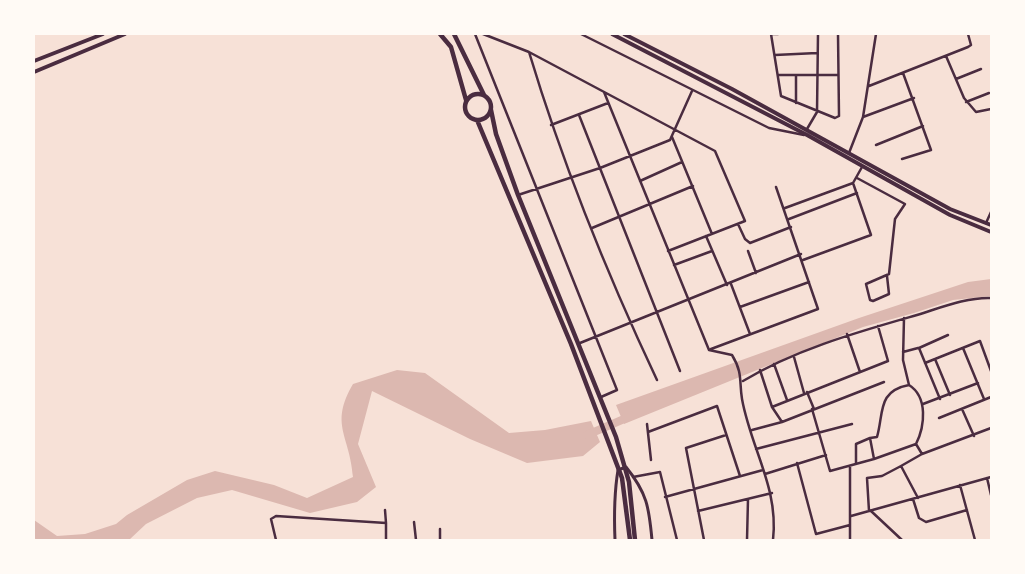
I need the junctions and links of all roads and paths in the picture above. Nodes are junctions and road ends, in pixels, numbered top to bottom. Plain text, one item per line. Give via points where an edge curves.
1 (103, 34) edge
2 (125, 34) edge
3 (440, 34) edge
4 (454, 34) edge
5 (474, 34) edge
6 (483, 34) edge
7 (581, 34) edge
8 (612, 34) edge
9 (624, 34) edge
10 (778, 34) edge
11 (818, 34) edge
12 (838, 34) edge
13 (876, 34) edge
14 (968, 34) edge
15 (530, 52) junction
16 (818, 53) junction
17 (775, 55) junction
18 (946, 56) junction
19 (34, 61) edge
20 (981, 69) dead end
21 (34, 72) edge
22 (903, 73) junction
23 (817, 74) junction
24 (778, 75) junction
25 (796, 75) junction
26 (838, 75) junction
27 (956, 79) junction
28 (869, 86) junction
29 (692, 91) junction
30 (604, 92) junction
31 (990, 93) dead end
32 (484, 95) junction
33 (914, 98) junction
34 (466, 100) junction
35 (966, 102) junction
36 (608, 103) junction
37 (796, 103) junction
38 (991, 109) edge
39 (491, 110) junction
40 (817, 112) junction
41 (578, 115) junction
42 (863, 117) junction
43 (477, 120) junction
44 (552, 125) junction
45 (923, 126) junction
46 (807, 130) junction
47 (675, 131) junction
48 (805, 135) junction
49 (672, 137) junction
50 (876, 145) dead end
51 (849, 153) junction
52 (630, 155) junction
53 (902, 159) dead end
54 (682, 162) junction
55 (862, 167) junction
56 (600, 168) junction
57 (572, 178) junction
58 (857, 178) junction
59 (640, 181) junction
60 (853, 183) junction
61 (693, 186) junction
62 (776, 187) dead end
63 (537, 188) junction
64 (857, 193) junction
65 (518, 195) junction
66 (649, 204) junction
67 (785, 208) junction
68 (991, 212) edge
69 (619, 216) junction
70 (789, 219) junction
71 (977, 220) junction
72 (986, 223) junction
73 (738, 224) junction
74 (991, 225) edge
75 (974, 226) junction
76 (592, 228) junction
77 (791, 228) junction
78 (991, 232) edge
79 (712, 234) junction
80 (706, 236) junction
81 (668, 251) junction
82 (712, 251) junction
83 (748, 251) dead end
84 (801, 254) junction
85 (803, 260) junction
86 (674, 265) junction
87 (756, 272) junction
88 (887, 276) junction
89 (809, 282) junction
90 (731, 284) junction
91 (727, 285) junction
92 (991, 298) edge
93 (688, 300) junction
94 (740, 307) junction
95 (657, 314) junction
96 (904, 318) junction
97 (631, 324) junction
98 (878, 326) junction
99 (750, 334) junction
100 (846, 334) junction
101 (948, 335) dead end
102 (596, 338) junction
103 (580, 343) junction
104 (919, 348) junction
105 (964, 348) junction
106 (709, 350) junction
107 (903, 352) junction
108 (794, 356) junction
109 (934, 359) junction
110 (925, 363) junction
111 (774, 364) junction
112 (760, 370) junction
113 (680, 371) dead end
114 (991, 371) edge
115 (860, 372) junction
116 (658, 380) dead end
117 (742, 381) junction
118 (884, 382) dead end
119 (978, 383) junction
120 (909, 385) junction
121 (806, 392) junction
122 (950, 395) junction
123 (601, 397) junction
124 (991, 397) edge
125 (940, 399) junction
126 (984, 399) junction
127 (787, 400) junction
128 (923, 404) junction
129 (772, 407) junction
130 (962, 408) junction
131 (813, 409) junction
132 (939, 418) dead end
133 (782, 422) junction
134 (647, 424) dead end
135 (852, 424) dead end
136 (991, 429) edge
137 (752, 430) junction
138 (648, 432) junction
139 (818, 432) junction
140 (726, 435) junction
141 (974, 436) junction
142 (870, 438) junction
143 (916, 444) junction
144 (756, 449) junction
145 (922, 454) junction
146 (826, 455) junction
147 (651, 460) dead end
148 (874, 460) junction
149 (797, 463) junction
150 (856, 464) junction
151 (850, 466) junction
152 (901, 466) junction
153 (626, 467) junction
154 (618, 470) junction
155 (764, 472) junction
156 (740, 476) junction
157 (634, 477) junction
158 (991, 477) edge
159 (986, 478) junction
160 (960, 485) junction
161 (694, 489) junction
162 (772, 493) junction
163 (991, 495) edge
164 (665, 497) junction
165 (918, 498) junction
166 (748, 499) junction
167 (913, 499) junction
168 (385, 510) dead end
169 (967, 510) junction
170 (698, 511) junction
171 (870, 511) junction
172 (852, 516) junction
173 (414, 522) dead end
174 (386, 524) junction
175 (850, 525) junction
176 (440, 529) dead end
177 (276, 540) edge
178 (386, 540) edge
179 (416, 540) edge
180 (440, 540) edge
181 (615, 540) edge
182 (630, 540) edge
183 (635, 540) edge
184 (652, 540) edge
185 (677, 540) edge
186 (704, 540) edge
187 (747, 540) edge
188 (773, 540) edge
189 (850, 540) edge
190 (902, 540) edge
191 (975, 540) edge

1 - 19 main road
2 - 21 main road
3 - 34 highway via 451,47
4 - 32 highway
5 - 63 street
6 - 15 street
7 - 29 street
8 - 48 main road
9 - 46 main road
10 - 17 street via 771,34
11 - 16 street
12 - 26 street
13 - 28 street
14 - 18 street via 971,45
15 - 30 street
15 - 44 street
16 - 17 street
16 - 23 street
17 - 24 street
18 - 22 street
18 - 27 street
20 - 27 street
22 - 28 street
22 - 33 street
23 - 25 street
23 - 26 street
23 - 40 street
24 - 25 street
24 - 37 street via 782,96
25 - 37 street
26 - 40 street via 839,116 835,118
27 - 35 street
28 - 42 street
29 - 47 street
29 - 48 street via 769,128
30 - 36 street
30 - 47 street
31 - 35 street
32 - 34 highway via 474,94
32 - 39 highway via 490,101
33 - 42 street
33 - 45 street
34 - 43 highway via 466,112
35 - 38 street via 976,112
36 - 41 street
36 - 52 street
37 - 40 street
39 - 43 highway
39 - 65 highway via 496,134
40 - 46 street
41 - 44 street
41 - 56 street
42 - 51 street
43 - 154 highway via 570,344
44 - 57 street
45 - 50 street
45 - 53 street via 931,150
46 - 48 street
46 - 51 main road
47 - 49 street
47 - 73 street via 715,151 745,221
48 - 55 main road
49 - 52 street
49 - 54 street
51 - 71 main road
52 - 56 street
52 - 59 street
54 - 59 street
54 - 61 street
55 - 58 street
55 - 75 main road
56 - 57 street
56 - 69 street
57 - 63 street
57 - 76 street
58 - 60 street
58 - 88 street via 905,204 895,219
59 - 66 street
60 - 64 street
60 - 67 street
61 - 66 street
61 - 79 street
62 - 67 street
63 - 65 street
63 - 102 street
64 - 70 street
64 - 85 street via 871,235
65 - 103 highway
66 - 69 street
66 - 81 street
67 - 70 street
68 - 72 street
69 - 76 street
69 - 95 street
70 - 77 street
71 - 72 main road
71 - 75 main road
72 - 74 main road
73 - 77 street via 750,243
73 - 79 street
75 - 78 main road
76 - 97 street
77 - 84 street
79 - 80 street
80 - 81 street
80 - 82 street
81 - 86 street
82 - 86 street
82 - 91 street
83 - 87 street
84 - 85 street
84 - 87 street
85 - 89 street
86 - 93 street
87 - 90 street
88 - 88 street via 866,283 870,300 889,294
89 - 94 street
89 - 99 street via 818,309
90 - 91 street
90 - 94 street
91 - 93 street
92 - 96 street
93 - 95 street
93 - 106 street
94 - 99 street
95 - 97 street
95 - 113 street
96 - 98 street
96 - 107 street
97 - 102 street
97 - 116 street
98 - 100 street
98 - 115 street via 888,361
99 - 106 street
100 - 108 street
100 - 115 street
101 - 104 street
102 - 103 street
102 - 123 street via 617,390
103 - 123 highway
104 - 107 street
104 - 110 street
105 - 109 street
105 - 114 street via 980,341
105 - 119 street
106 - 117 street via 728,353 734,358
107 - 120 street
108 - 111 street
108 - 121 street
109 - 110 street
109 - 122 street
110 - 125 street
111 - 112 street
111 - 127 street
112 - 117 street
112 - 129 street
115 - 121 street
117 - 137 street via 742,398
118 - 131 street
119 - 122 street
119 - 126 street
120 - 128 street
120 - 142 street via 895,389 882,403 881,423 876,437
121 - 127 street
121 - 131 street
122 - 125 street
123 - 153 highway
124 - 126 street
125 - 128 street
126 - 130 street
127 - 129 street
128 - 143 street
129 - 133 street
130 - 132 street
130 - 141 street
131 - 133 street
131 - 139 street
133 - 137 street
134 - 138 street
135 - 139 street
136 - 141 street
137 - 144 street
138 - 140 street via 717,406
138 - 147 street
139 - 144 street
139 - 146 street
140 - 156 street
140 - 161 street via 686,448
141 - 145 street
142 - 148 street
142 - 150 street via 856,444
143 - 145 street
143 - 148 street
144 - 155 street
145 - 152 street
146 - 149 street
146 - 151 street via 830,471
148 - 150 street
149 - 155 street
149 - 175 street via 816,534
150 - 151 street
151 - 172 street
152 - 165 street
152 - 171 street via 882,476 867,478
153 - 154 street
153 - 157 street
153 - 183 highway
154 - 181 street via 613,505
154 - 182 highway via 622,478
155 - 156 street
155 - 162 street
156 - 161 street
157 - 164 street via 659,471
157 - 184 street via 647,501
158 - 159 street
159 - 160 street
159 - 163 street
160 - 165 street
160 - 169 street
161 - 164 street
161 - 170 street
162 - 166 street
162 - 188 street
164 - 185 street
165 - 167 street
166 - 170 street
166 - 187 street
167 - 169 street via 923,521
167 - 171 street
168 - 174 street
169 - 191 street
170 - 186 street
171 - 172 street
171 - 190 street
172 - 175 street
173 - 179 street
174 - 177 street via 274,516 271,522
174 - 178 street
175 - 189 street
176 - 180 street

